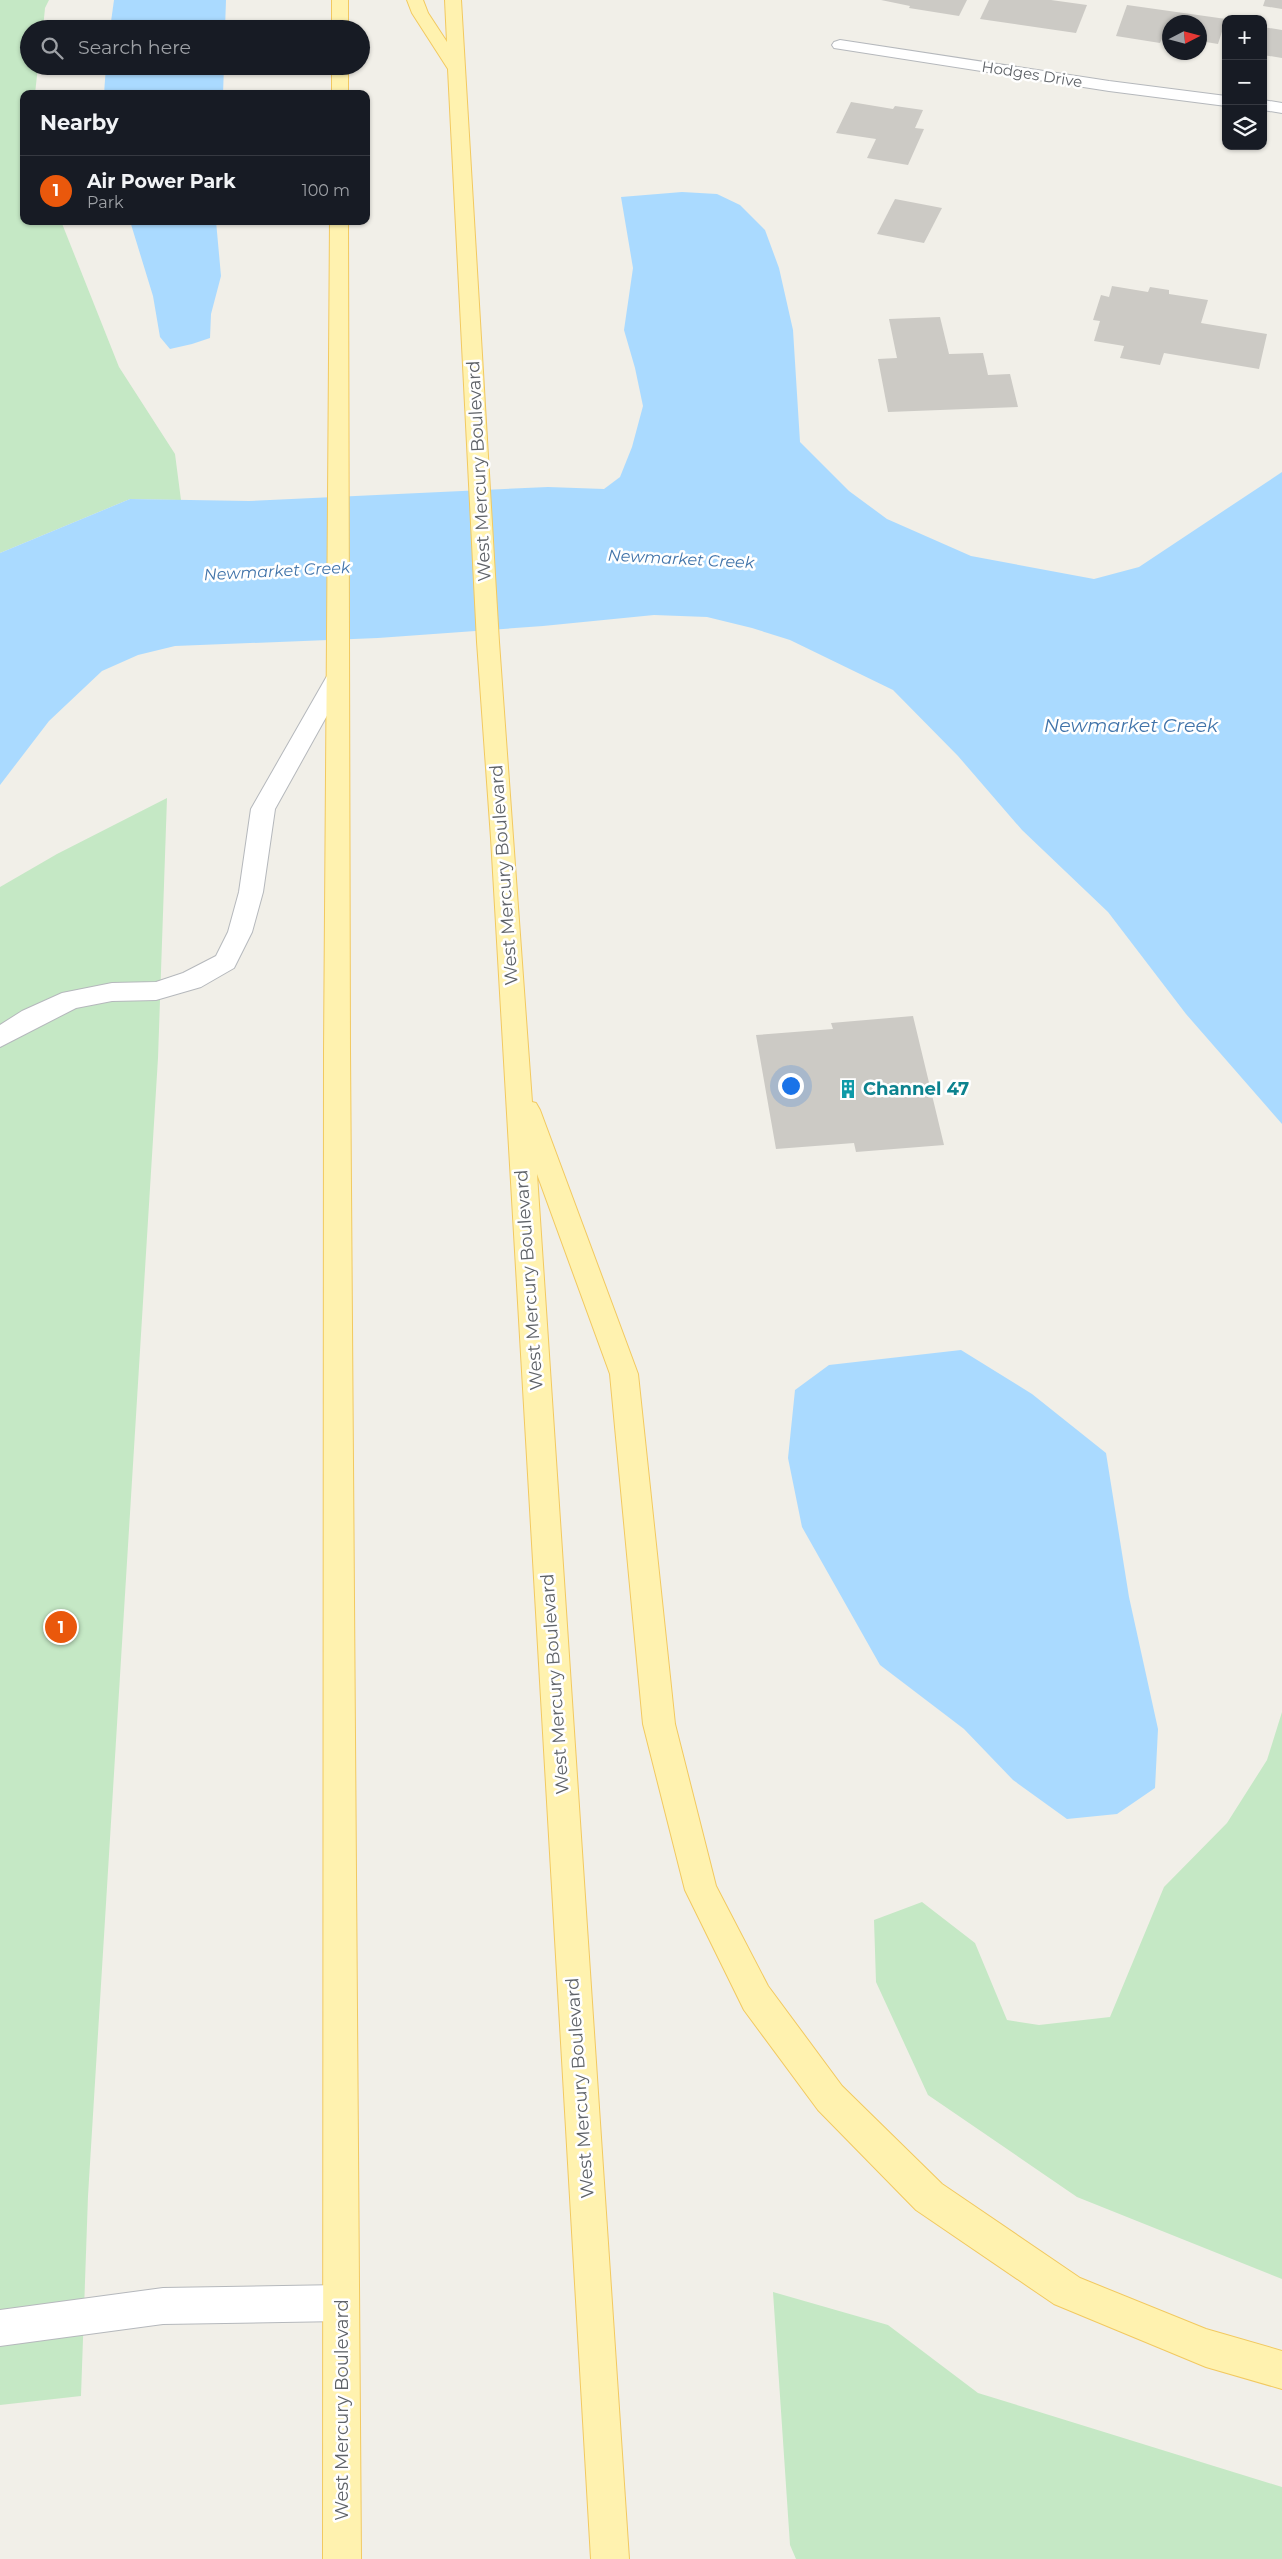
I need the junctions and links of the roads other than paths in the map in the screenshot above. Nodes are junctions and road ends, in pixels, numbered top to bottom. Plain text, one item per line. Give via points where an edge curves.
1 (340, 0) edge
2 (415, 0) edge
3 (453, 0) edge
4 (340, 20) edge
5 (840, 45) dead end
6 (457, 70) junction
7 (340, 75) edge
8 (340, 90) edge
9 (1222, 100) edge
10 (1267, 106) edge
11 (1282, 108) edge
12 (339, 225) edge
13 (338, 663) junction
14 (0, 1037) edge
15 (517, 1082) junction
16 (341, 2303) junction
17 (0, 2328) edge
18 (1282, 2370) edge
19 (342, 2559) edge
20 (610, 2559) edge

1 - 4 main road
2 - 6 main road
3 - 6 main road, West Mercury Boulevard
5 - 9 street, Hodges Drive
6 - 15 main road, West Mercury Boulevard via 488,642
7 - 8 main road
10 - 11 street
12 - 13 main road, West Mercury Boulevard
13 - 14 street via 263,809 251,892 240,932 224,962 192,980 156,991 112,992 71,1000 31,1018
13 - 16 main road, West Mercury Boulevard
15 - 18 main road via 624,1374 660,1724 700,1890 756,1998 830,2098 929,2197 1067,2291 1206,2348
15 - 20 main road, West Mercury Boulevard
16 - 17 street via 163,2306
16 - 19 main road, West Mercury Boulevard

